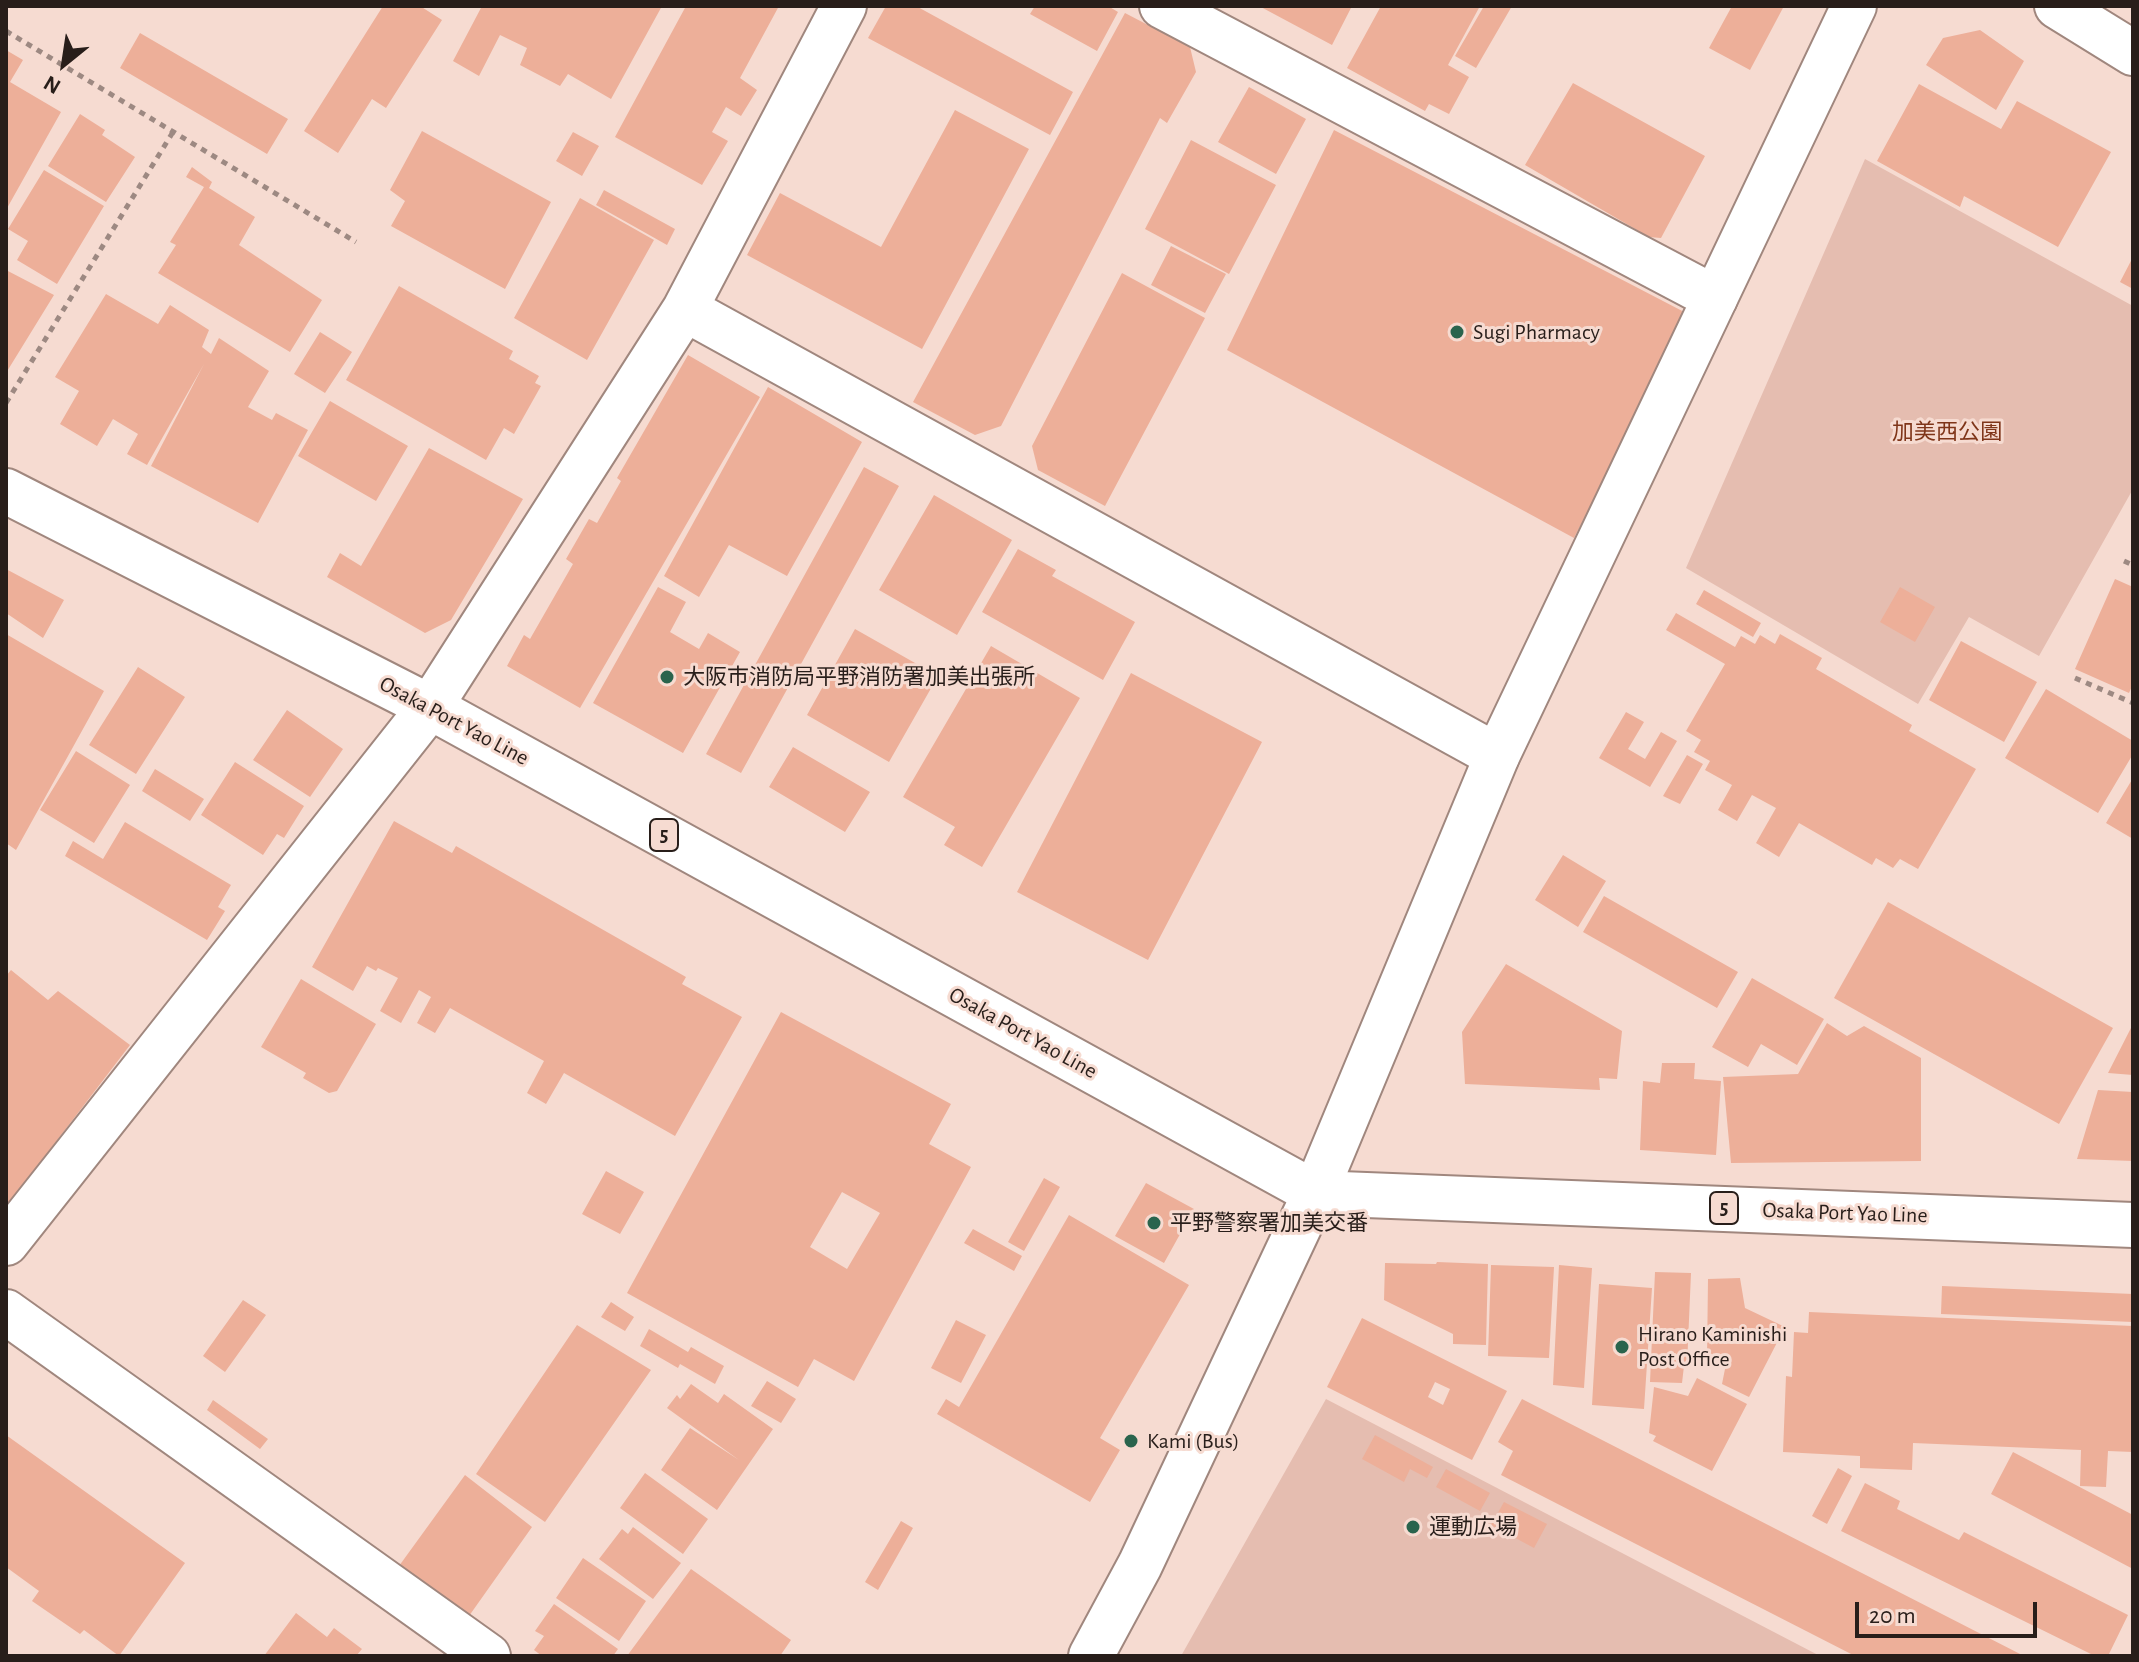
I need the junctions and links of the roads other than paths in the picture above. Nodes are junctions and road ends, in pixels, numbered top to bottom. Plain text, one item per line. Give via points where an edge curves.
1 (844, 6) edge
2 (1162, 6) edge
3 (1854, 6) edge
4 (2057, 6) edge
5 (2133, 53) edge
6 (1715, 298) junction
7 (685, 309) junction
8 (6, 491) edge
9 (430, 707) junction
10 (1497, 756) junction
11 (1315, 1193) junction
12 (2133, 1225) edge
13 (6, 1243) edge
14 (6, 1312) edge
15 (488, 1656) edge
16 (1091, 1656) edge

1 - 7 street
2 - 6 street
3 - 6 street
4 - 5 street
6 - 10 street
7 - 9 street
7 - 10 street
8 - 9 street, Osaka Port Yao Line / 5
9 - 11 street, Osaka Port Yao Line / 5
9 - 13 street
10 - 11 street
11 - 12 street, Osaka Port Yao Line / 5
11 - 16 street via 1140,1565
14 - 15 street

